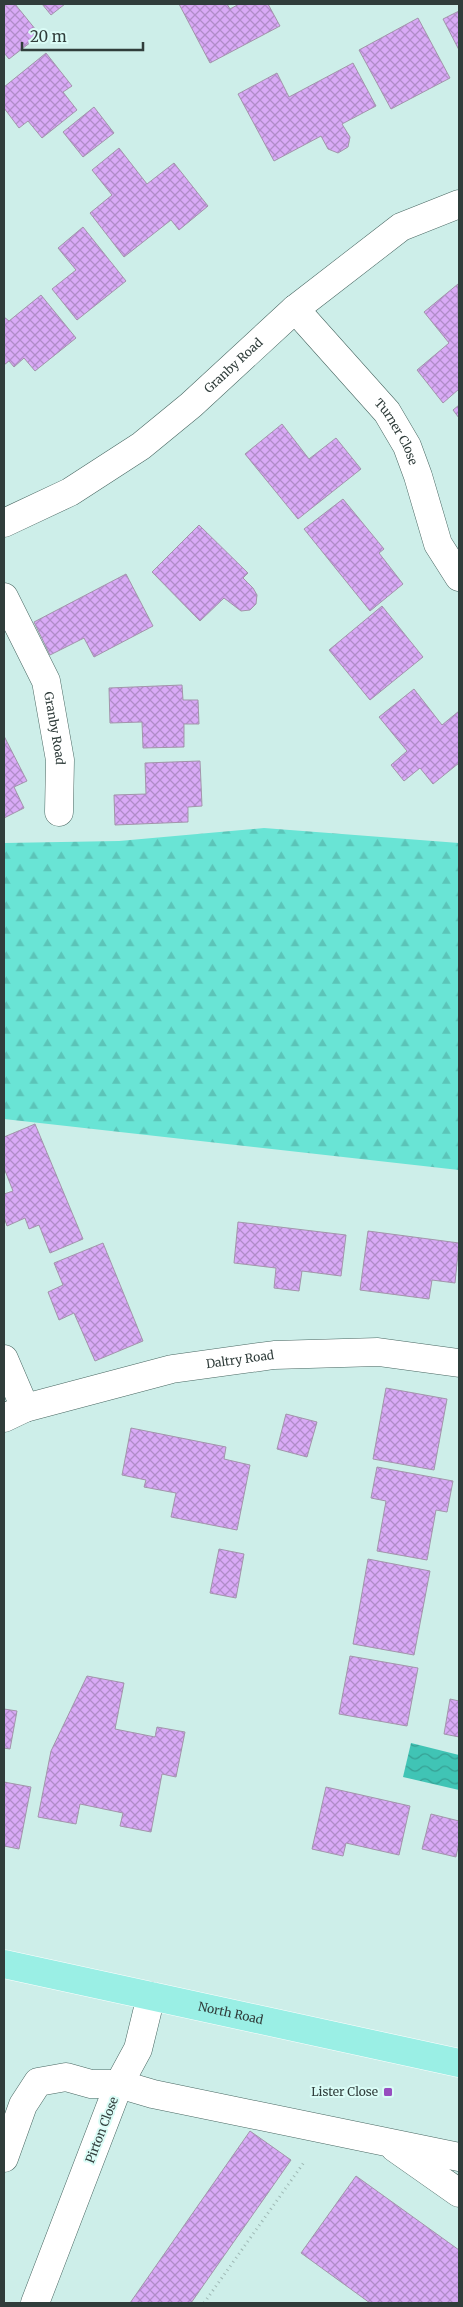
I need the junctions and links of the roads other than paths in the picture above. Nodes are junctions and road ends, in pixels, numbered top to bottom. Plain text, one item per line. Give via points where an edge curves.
1 (459, 204) edge
2 (295, 309) junction
3 (4, 523) edge
4 (459, 578) edge
5 (4, 597) edge
6 (59, 812) dead end
7 (4, 1359) edge
8 (459, 1364) edge
9 (14, 1413) edge
10 (4, 1964) edge
11 (151, 1996) junction
12 (459, 2063) edge
13 (119, 2084) junction
14 (382, 2140) junction
15 (459, 2157) edge
16 (4, 2158) edge
17 (459, 2193) edge
18 (36, 2303) edge

1 - 2 street, Granby Road via 401,228
2 - 3 street, Granby Road via 191,406 141,446 70,492
2 - 4 street, Turner Close via 392,420 416,468 438,544
5 - 6 street, Granby Road via 46,681 60,760
7 - 9 street, Daltry Road
8 - 9 street, Daltry Road via 378,1352 274,1355 172,1369
10 - 11 main road, North Road
11 - 12 main road, North Road
11 - 13 street via 138,2049
13 - 14 street via 153,2094
13 - 16 street, Pirton Close via 91,2084 66,2077 38,2082 23,2105
13 - 18 street, Pirton Close
14 - 15 street
14 - 17 street

